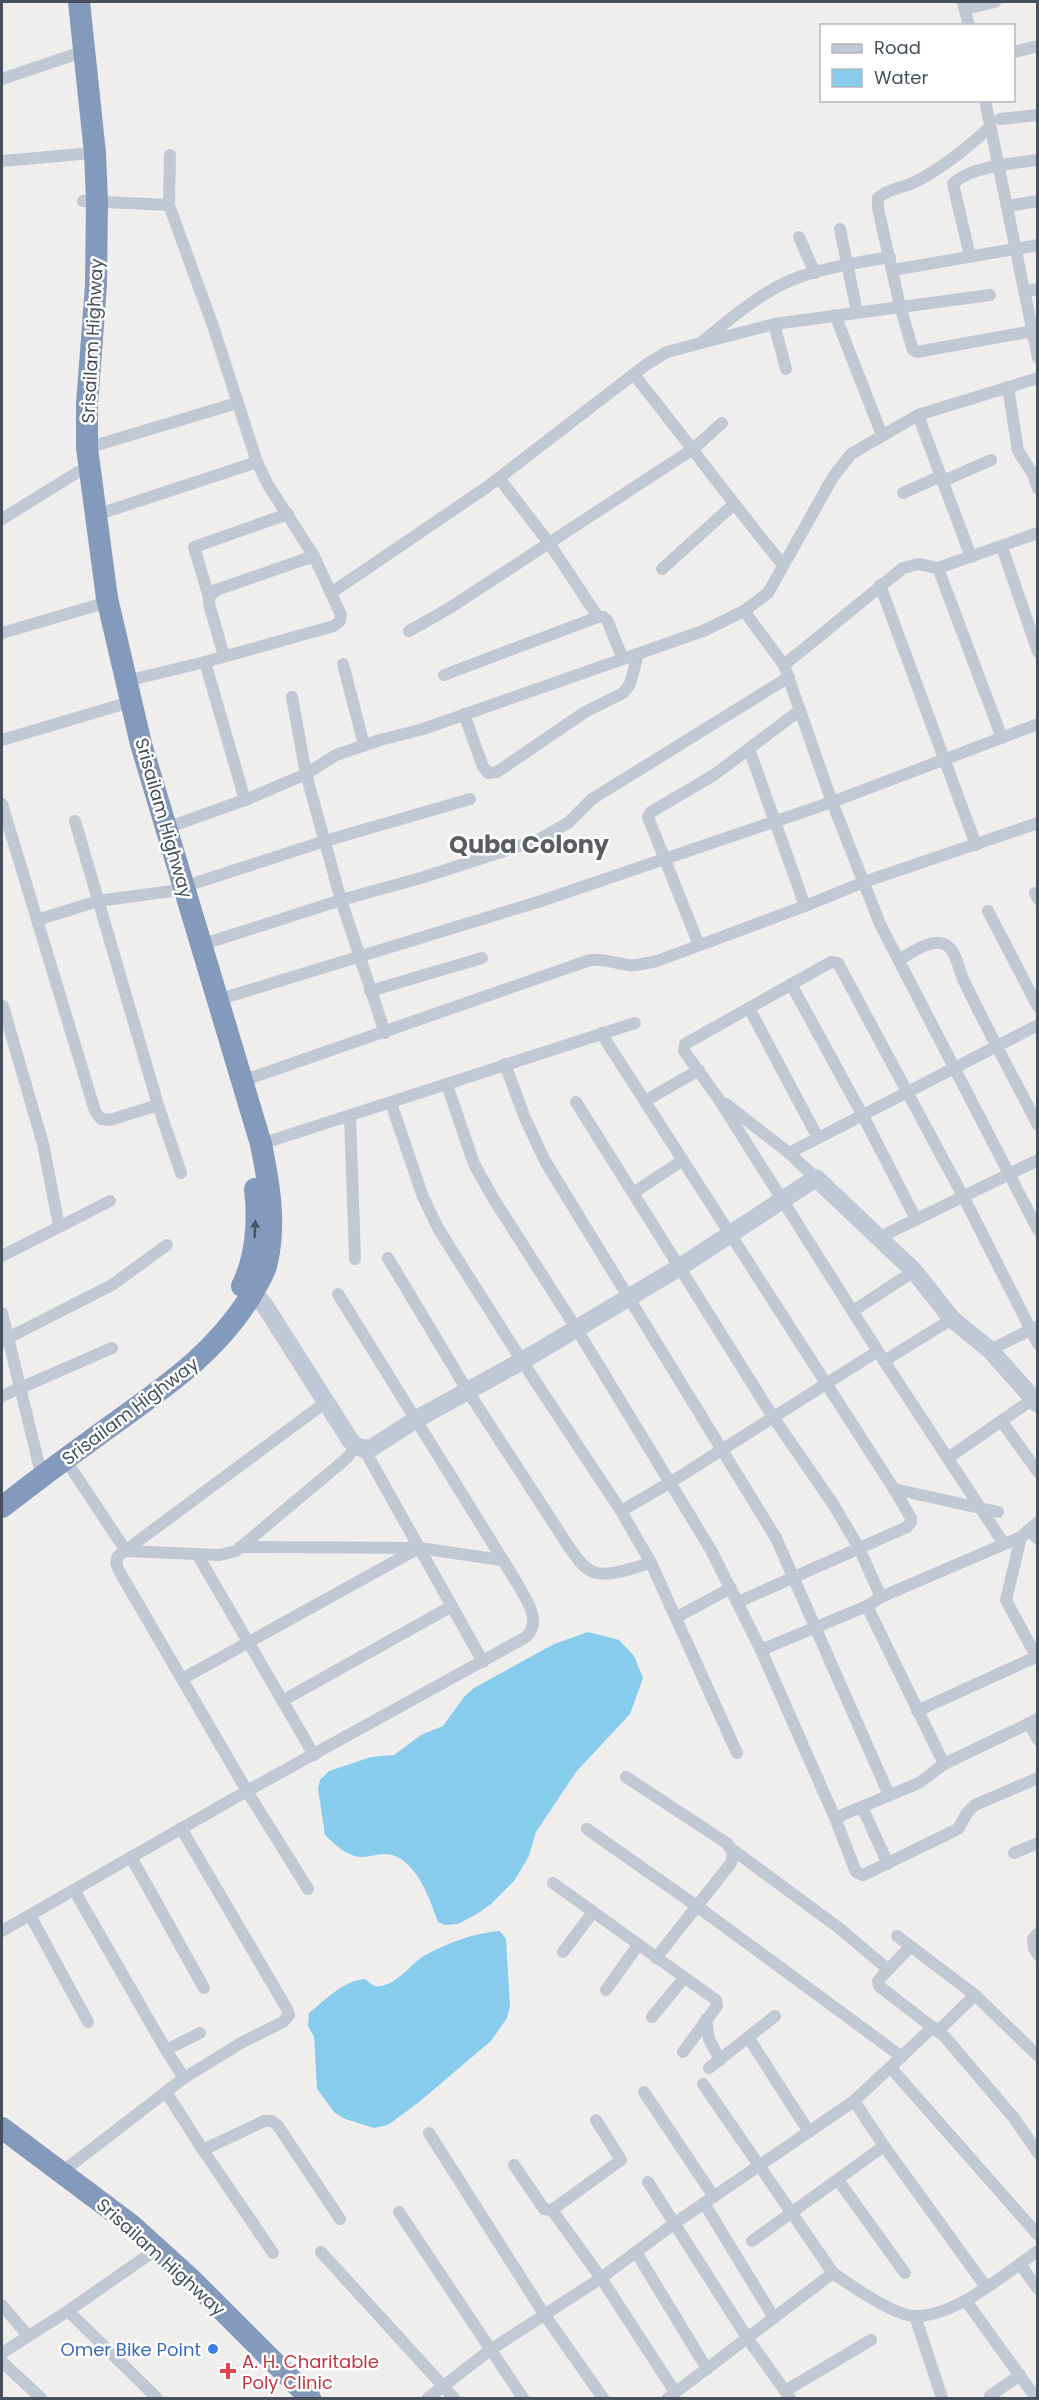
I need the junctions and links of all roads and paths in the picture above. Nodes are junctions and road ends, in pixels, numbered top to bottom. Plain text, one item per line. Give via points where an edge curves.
1 (68, 2) edge
2 (79, 2) edge
3 (995, 2) edge
4 (964, 5) edge
5 (969, 24) edge
6 (1038, 46) edge
7 (1015, 52) edge
8 (76, 54) junction
9 (2, 79) edge
10 (986, 102) edge
11 (1038, 115) edge
12 (995, 123) junction
13 (81, 154) junction
14 (170, 155) dead end
15 (1038, 160) edge
16 (2, 161) edge
17 (998, 166) junction
18 (90, 201) junction
19 (1038, 201) edge
20 (169, 206) junction
21 (1007, 206) junction
22 (840, 229) dead end
23 (799, 237) dead end
24 (1038, 245) edge
25 (1016, 249) junction
26 (970, 256) junction
27 (890, 257) junction
28 (847, 264) junction
29 (892, 270) junction
30 (815, 273) junction
31 (1031, 290) edge
32 (990, 295) dead end
33 (900, 306) junction
34 (857, 312) junction
35 (834, 315) junction
36 (774, 324) junction
37 (1035, 333) edge
38 (700, 344) junction
39 (1038, 358) edge
40 (786, 369) dead end
41 (635, 375) junction
42 (1038, 378) edge
43 (1008, 387) junction
44 (237, 403) junction
45 (918, 415) junction
46 (722, 423) dead end
47 (882, 435) junction
48 (87, 448) junction
49 (693, 449) junction
50 (991, 460) dead end
51 (257, 462) junction
52 (78, 472) junction
53 (499, 478) junction
54 (942, 479) junction
55 (1038, 491) edge
56 (903, 493) dead end
57 (1038, 500) edge
58 (733, 505) junction
59 (288, 514) junction
60 (96, 515) junction
61 (2, 519) edge
62 (1038, 533) edge
63 (549, 543) junction
64 (1002, 547) junction
65 (314, 556) junction
66 (971, 557) junction
67 (783, 565) junction
68 (938, 568) junction
69 (662, 569) dead end
70 (880, 585) junction
71 (331, 593) junction
72 (209, 597) junction
73 (102, 603) junction
74 (744, 611) junction
75 (598, 617) junction
76 (409, 631) dead end
77 (2, 633) edge
78 (1038, 652) edge
79 (638, 654) junction
80 (224, 656) junction
81 (623, 659) junction
82 (205, 662) junction
83 (343, 664) dead end
84 (786, 671) junction
85 (444, 675) dead end
86 (126, 681) junction
87 (292, 697) dead end
88 (120, 705) junction
89 (799, 711) junction
90 (464, 714) junction
91 (1038, 723) edge
92 (1002, 738) junction
93 (2, 740) edge
94 (364, 745) junction
95 (749, 748) junction
96 (944, 759) junction
97 (306, 774) junction
98 (470, 799) dead end
99 (245, 800) junction
100 (832, 802) junction
101 (2, 804) edge
102 (75, 821) dead end
103 (775, 821) junction
104 (1038, 823) edge
105 (166, 828) junction
106 (326, 841) junction
107 (976, 845) junction
108 (663, 858) junction
109 (864, 882) junction
110 (178, 889) junction
111 (341, 900) junction
112 (98, 901) junction
113 (805, 906) junction
114 (988, 911) dead end
115 (37, 920) junction
116 (201, 945) junction
117 (699, 945) junction
118 (359, 957) junction
119 (482, 958) dead end
120 (899, 960) junction
121 (791, 984) junction
122 (370, 992) junction
123 (217, 1000) junction
124 (3, 1006) edge
125 (1038, 1007) edge
126 (749, 1008) junction
127 (635, 1023) dead end
128 (1038, 1025) edge
129 (385, 1033) junction
130 (601, 1033) junction
131 (997, 1046) junction
132 (505, 1065) junction
133 (954, 1069) junction
134 (699, 1070) junction
135 (242, 1081) junction
136 (447, 1085) junction
137 (908, 1092) junction
138 (718, 1098) junction
139 (645, 1101) junction
140 (576, 1102) dead end
141 (391, 1103) junction
142 (158, 1105) junction
143 (350, 1116) junction
144 (863, 1116) junction
145 (1038, 1125) edge
146 (818, 1138) junction
147 (261, 1144) junction
148 (789, 1153) junction
149 (683, 1160) junction
150 (1038, 1160) edge
151 (181, 1173) dead end
152 (1009, 1174) junction
153 (816, 1178) junction
154 (633, 1193) junction
155 (963, 1196) junction
156 (782, 1200) junction
157 (110, 1201) dead end
158 (916, 1219) junction
159 (59, 1226) junction
160 (1038, 1230) edge
161 (731, 1234) junction
162 (878, 1238) junction
163 (167, 1245) dead end
164 (2, 1256) edge
165 (355, 1258) dead end
166 (387, 1258) dead end
167 (680, 1267) junction
168 (914, 1271) junction
169 (248, 1288) junction
170 (338, 1294) dead end
171 (629, 1297) junction
172 (853, 1311) junction
173 (2, 1313) edge
174 (952, 1319) junction
175 (576, 1328) junction
176 (1034, 1328) edge
177 (5, 1340) edge
178 (1038, 1344) edge
179 (112, 1348) dead end
180 (990, 1350) junction
181 (881, 1356) junction
182 (522, 1361) junction
183 (827, 1383) junction
184 (20, 1386) junction
185 (467, 1390) junction
186 (2, 1396) edge
187 (326, 1402) junction
188 (1035, 1402) edge
189 (773, 1416) junction
190 (415, 1420) junction
191 (1002, 1422) junction
192 (360, 1448) junction
193 (721, 1449) junction
194 (948, 1458) junction
195 (64, 1459) junction
196 (39, 1465) junction
197 (1038, 1472) edge
198 (671, 1482) junction
199 (894, 1490) junction
200 (2, 1492) edge
201 (2, 1507) edge
202 (981, 1508) junction
203 (621, 1511) junction
204 (998, 1512) dead end
205 (1038, 1522) edge
206 (1024, 1534) junction
207 (1038, 1539) edge
208 (1004, 1544) junction
209 (240, 1547) junction
210 (419, 1548) junction
211 (859, 1548) junction
212 (126, 1551) junction
213 (197, 1554) junction
214 (502, 1560) junction
215 (651, 1563) junction
216 (793, 1578) junction
217 (731, 1588) junction
218 (881, 1597) junction
219 (738, 1602) junction
220 (452, 1606) junction
221 (867, 1606) junction
222 (677, 1617) junction
223 (814, 1626) junction
224 (248, 1642) junction
225 (761, 1650) junction
226 (1037, 1656) edge
227 (483, 1662) junction
228 (182, 1679) junction
229 (282, 1701) junction
230 (917, 1711) junction
231 (1033, 1721) edge
232 (1038, 1740) edge
233 (737, 1753) dead end
234 (314, 1755) junction
235 (944, 1764) junction
236 (626, 1777) dead end
237 (1038, 1778) edge
238 (247, 1791) junction
239 (889, 1795) junction
240 (862, 1807) junction
241 (835, 1818) junction
242 (182, 1828) junction
243 (586, 1829) dead end
244 (1038, 1843) edge
245 (729, 1847) junction
246 (1014, 1853) dead end
247 (131, 1857) junction
248 (888, 1864) junction
249 (553, 1883) dead end
250 (308, 1889) dead end
251 (74, 1890) junction
252 (698, 1907) junction
253 (593, 1912) junction
254 (30, 1915) junction
255 (2, 1931) edge
256 (1038, 1933) edge
257 (897, 1936) dead end
258 (638, 1945) junction
259 (910, 1947) junction
260 (563, 1952) dead end
261 (1038, 1955) edge
262 (656, 1958) junction
263 (886, 1972) junction
264 (684, 1978) junction
265 (204, 1988) dead end
266 (606, 1990) dead end
267 (975, 1995) junction
268 (775, 2016) dead end
269 (652, 2017) dead end
270 (706, 2019) junction
271 (88, 2022) dead end
272 (936, 2029) junction
273 (200, 2033) dead end
274 (748, 2037) junction
275 (166, 2050) junction
276 (683, 2052) dead end
277 (1038, 2056) edge
278 (902, 2057) junction
279 (720, 2060) junction
280 (710, 2068) dead end
281 (891, 2068) junction
282 (184, 2078) junction
283 (703, 2084) dead end
284 (166, 2092) junction
285 (644, 2092) dead end
286 (854, 2101) junction
287 (596, 2120) dead end
288 (2, 2128) edge
289 (429, 2133) dead end
290 (809, 2133) junction
291 (2, 2145) edge
292 (884, 2146) junction
293 (203, 2150) junction
294 (1038, 2153) edge
295 (514, 2165) dead end
296 (759, 2166) junction
297 (62, 2172) junction
298 (838, 2180) junction
299 (648, 2182) dead end
300 (709, 2200) junction
301 (552, 2210) junction
302 (399, 2212) dead end
303 (790, 2213) junction
304 (340, 2219) dead end
305 (675, 2223) junction
306 (1038, 2235) edge
307 (752, 2241) dead end
308 (152, 2252) junction
309 (321, 2252) dead end
310 (636, 2252) junction
311 (1038, 2252) edge
312 (273, 2253) dead end
313 (1020, 2264) junction
314 (833, 2273) junction
315 (905, 2273) dead end
316 (601, 2278) junction
317 (986, 2287) junction
318 (1038, 2289) edge
319 (966, 2301) junction
320 (2, 2306) edge
321 (68, 2311) junction
322 (544, 2314) junction
323 (915, 2316) junction
324 (774, 2318) junction
325 (28, 2336) junction
326 (748, 2339) junction
327 (871, 2340) dead end
328 (490, 2350) junction
329 (2, 2353) edge
330 (2, 2361) edge
331 (707, 2368) junction
332 (1020, 2375) junction
333 (443, 2386) junction
334 (671, 2395) edge
335 (787, 2395) edge
336 (990, 2396) dead end
337 (41, 2398) edge
338 (158, 2398) edge
339 (291, 2398) edge
340 (310, 2398) edge
341 (428, 2398) edge
342 (454, 2398) edge
343 (523, 2398) edge
344 (603, 2398) edge
345 (942, 2398) edge
346 (1036, 2398) edge

1 - 8 highway, Srisailam Highway
2 - 18 highway, Srisailam Highway via 93,133
3 - 4 street
4 - 5 street
6 - 7 street
8 - 9 street
8 - 13 highway, Srisailam Highway
10 - 12 street
11 - 12 street
12 - 17 street
12 - 27 street via 942,167 878,198
13 - 16 street
13 - 18 highway, Srisailam Highway
14 - 20 street
15 - 17 street
17 - 21 street
17 - 26 street via 958,178 953,184
18 - 20 street
18 - 48 highway, Srisailam Highway via 96,285
18 - 52 highway, Srisailam Highway via 74,398
19 - 21 street
20 - 44 street
21 - 25 street
22 - 28 street
23 - 30 street
24 - 25 street
25 - 26 street
25 - 31 street
26 - 29 street
27 - 28 street
27 - 29 street
28 - 30 street
28 - 34 street
29 - 33 street
30 - 38 street via 798,277 760,298
31 - 37 street
32 - 33 street
33 - 34 street
33 - 37 street via 910,347 917,352
34 - 35 street
35 - 36 street
35 - 47 street
36 - 38 street
36 - 40 street
37 - 39 street
38 - 41 street via 666,352
41 - 49 street
41 - 53 street
42 - 43 street
43 - 45 street
43 - 55 street via 1018,451 1033,474
44 - 48 street
44 - 51 street
45 - 47 street
45 - 54 street
46 - 49 street
47 - 67 street via 851,454 833,477
48 - 60 highway, Srisailam Highway
49 - 58 street
49 - 63 street
50 - 54 street
51 - 59 street
51 - 60 street
52 - 61 street
52 - 73 highway, Srisailam Highway
53 - 63 street
53 - 71 street
54 - 56 street
54 - 66 street
55 - 57 street
58 - 67 street
58 - 69 street
59 - 65 street
59 - 72 street via 194,548
60 - 73 highway, Srisailam Highway
62 - 64 street
63 - 75 street
63 - 76 street
64 - 66 street
64 - 78 street
65 - 71 street
65 - 72 street via 216,591
66 - 68 street
67 - 74 street via 768,593
68 - 70 street via 918,564 903,568
68 - 92 street
70 - 84 street
70 - 96 street
71 - 80 street via 340,615 334,626
72 - 80 street
73 - 77 street
73 - 86 highway, Srisailam Highway
73 - 88 highway, Srisailam Highway
74 - 79 street via 703,631
74 - 84 street
75 - 81 street via 608,620
75 - 85 street
79 - 81 street
79 - 90 street via 630,684 623,693 585,712 497,772 488,772 483,767
80 - 82 street
81 - 90 street
82 - 86 street
82 - 99 street
83 - 94 street
84 - 89 street
84 - 111 street via 592,799 568,823 537,840 421,879
86 - 105 highway, Srisailam Highway
87 - 97 street
88 - 93 street
88 - 110 highway, Srisailam Highway
89 - 95 street
89 - 100 street
90 - 94 street
91 - 92 street
92 - 96 street
94 - 97 street via 336,755
95 - 103 street
95 - 108 street via 714,775 651,812 649,822
96 - 100 street
96 - 107 street
97 - 99 street
97 - 106 street
98 - 106 street
99 - 105 street
100 - 103 street
100 - 109 street
101 - 115 street
102 - 112 street
103 - 108 street
103 - 113 street
104 - 107 street
105 - 110 highway, Srisailam Highway
106 - 110 street
106 - 111 street
107 - 109 street
108 - 117 street
108 - 118 street via 541,901
109 - 113 street
109 - 120 street
110 - 112 street
110 - 116 highway, Srisailam Highway
169 -> 110 highway, Srisailam Highway via 256,1193 248,1149
111 - 116 street
111 - 118 street
112 - 115 street
112 - 142 street
113 - 117 street
114 - 125 street
115 - 142 street via 95,1111 101,1119 110,1120
116 - 123 highway, Srisailam Highway
117 - 129 street via 644,965 602,958 590,960
118 - 122 street
118 - 123 street
119 - 122 street
120 - 131 street via 936,942 945,944
120 - 133 street
121 - 126 street
121 - 137 street via 831,962 838,963
121 - 144 street
122 - 129 street
123 - 135 highway, Srisailam Highway
124 - 159 street via 43,1144
126 - 134 street via 685,1044 684,1051
126 - 146 street
127 - 130 street
128 - 131 street
129 - 135 street
130 - 132 street
130 - 139 street
131 - 133 street
131 - 145 street
132 - 136 street
132 - 171 street via 545,1161
133 - 137 street
133 - 152 street
134 - 138 street
134 - 139 street
135 - 147 highway, Srisailam Highway
136 - 141 street
136 - 175 street via 474,1164
137 - 144 street
137 - 155 street
138 - 148 street
138 - 156 street
139 - 149 street
140 - 154 street
141 - 143 street
141 - 182 street via 423,1197 439,1230
142 - 151 street
143 - 147 street
143 - 165 street
144 - 146 street
144 - 158 street
146 - 148 street
147 - 169 highway, Srisailam Highway via 270,1190 272,1234 267,1265
148 - 153 street
149 - 154 street
149 - 161 street
150 - 152 street
152 - 155 street
152 - 160 street
153 - 156 street
153 - 162 street
154 - 167 street
155 - 158 street
155 - 176 street
156 - 161 street
156 - 172 street
157 - 159 street
158 - 162 street
159 - 164 street
161 - 167 street
161 - 183 street
162 - 168 street
163 - 177 street via 112,1285
166 - 185 street
167 - 171 street
167 - 189 street
168 - 172 street
168 - 174 street
169 - 187 street via 265,1306
169 - 195 highway, Srisailam Highway via 235,1320 212,1347 184,1373
169 - 196 highway, Srisailam Highway via 162,1376
170 - 190 street
171 - 175 street
171 - 193 street
172 - 181 street
173 - 177 street
174 - 180 street
174 - 181 street
175 - 182 street
175 - 198 street
176 - 178 street
176 - 180 street
177 - 184 street
179 - 184 street
180 - 188 street
181 - 183 street
181 - 194 street
182 - 185 street
182 - 203 street
183 - 189 street
183 - 199 street
184 - 186 street
184 - 196 street
185 - 190 street
185 - 215 street via 582,1564 603,1574
187 - 192 street
187 - 212 street
188 - 191 street
189 - 193 street
189 - 211 street
190 - 192 street via 373,1447
190 - 214 street
191 - 194 street
191 - 197 street
192 - 209 street
192 - 210 street
193 - 198 street
193 - 216 street via 777,1538
194 - 202 street
195 - 201 highway, Srisailam Highway
195 - 212 street
196 - 200 highway, Srisailam Highway
198 - 203 street
198 - 217 street
199 - 202 street
199 - 211 street via 911,1522
202 - 204 street
202 - 208 street
203 - 215 street
205 - 206 street
206 - 207 street
206 - 208 street
206 - 226 street via 1006,1600
208 - 218 street
209 - 210 street
209 - 213 street via 230,1554
210 - 214 street
210 - 220 street
210 - 224 street
211 - 216 street
211 - 218 street
212 - 213 street
212 - 228 street via 118,1556 118,1569
213 - 224 street
214 - 227 street via 528,1604 534,1620 532,1632
215 - 222 street
216 - 219 street
216 - 223 street
217 - 219 street
217 - 222 street
218 - 221 street
219 - 225 street
220 - 227 street
220 - 229 street
221 - 223 street
221 - 230 street
222 - 233 street
223 - 225 street
223 - 239 street
224 - 228 street
224 - 229 street
225 - 241 street
226 - 230 street
227 - 234 street
228 - 238 street
229 - 234 street
230 - 235 street
231 - 232 street
231 - 235 street
234 - 238 street
235 - 239 street via 919,1783
236 - 245 street
237 - 248 street via 975,1805 958,1829
238 - 242 street
238 - 250 street
239 - 240 street
240 - 241 street
240 - 248 street
241 - 248 street via 859,1875
242 - 247 street
242 - 282 street via 289,2015
243 - 252 street
244 - 246 street
245 - 252 street via 733,1853 731,1863
245 - 263 street via 839,1928 884,1966
247 - 251 street
247 - 265 street
249 - 253 street
251 - 254 street
251 - 275 street
252 - 262 street
252 - 278 street
253 - 258 street
253 - 260 street
254 - 255 street
254 - 271 street
256 - 261 street via 1033,1939
257 - 259 street
258 - 262 street
258 - 266 street
259 - 263 street
259 - 267 street
262 - 264 street
263 - 272 street via 878,1981 879,1986
264 - 269 street
264 - 270 street via 717,2003
267 - 272 street
267 - 277 street
268 - 274 street
270 - 276 street
270 - 279 street via 709,2038
272 - 278 street
272 - 294 street via 1014,2118
273 - 275 street
274 - 279 street
274 - 290 street
275 - 282 street
278 - 281 street
279 - 280 street
281 - 286 street
281 - 306 street
282 - 284 street
283 - 296 street
284 - 293 street
284 - 297 street
285 - 300 street
286 - 290 street
286 - 292 street
287 - 301 street via 621,2160
288 - 297 highway, Srisailam Highway
289 - 322 street
290 - 296 street
291 - 308 highway, Srisailam Highway
292 - 298 street
292 - 317 street
293 - 304 street via 264,2121 272,2121
293 - 312 street
295 - 301 street via 544,2209
296 - 300 street
296 - 303 street
297 - 308 highway, Srisailam Highway via 130,2224
298 - 303 street
298 - 315 street
299 - 305 street
300 - 305 street
300 - 324 street
301 - 316 street
302 - 328 street
303 - 307 street
303 - 314 street
305 - 310 street
305 - 326 street
308 - 321 street
308 - 339 highway, Srisailam Highway
308 - 340 highway, Srisailam Highway via 193,2281
309 - 333 street
310 - 316 street
310 - 331 street
311 - 313 street
313 - 317 street
313 - 318 street
314 - 323 street via 859,2291 903,2314
314 - 324 street
316 - 322 street
316 - 334 street
317 - 319 street
319 - 323 street
319 - 332 street
320 - 325 street
321 - 325 street
321 - 338 street
322 - 328 street
322 - 344 street
323 - 345 street
324 - 326 street
325 - 329 street
326 - 331 street
326 - 335 street
327 - 335 street
328 - 333 street
328 - 343 street
330 - 337 street
331 - 334 street
332 - 336 street
332 - 346 street
333 - 341 street
333 - 342 street

